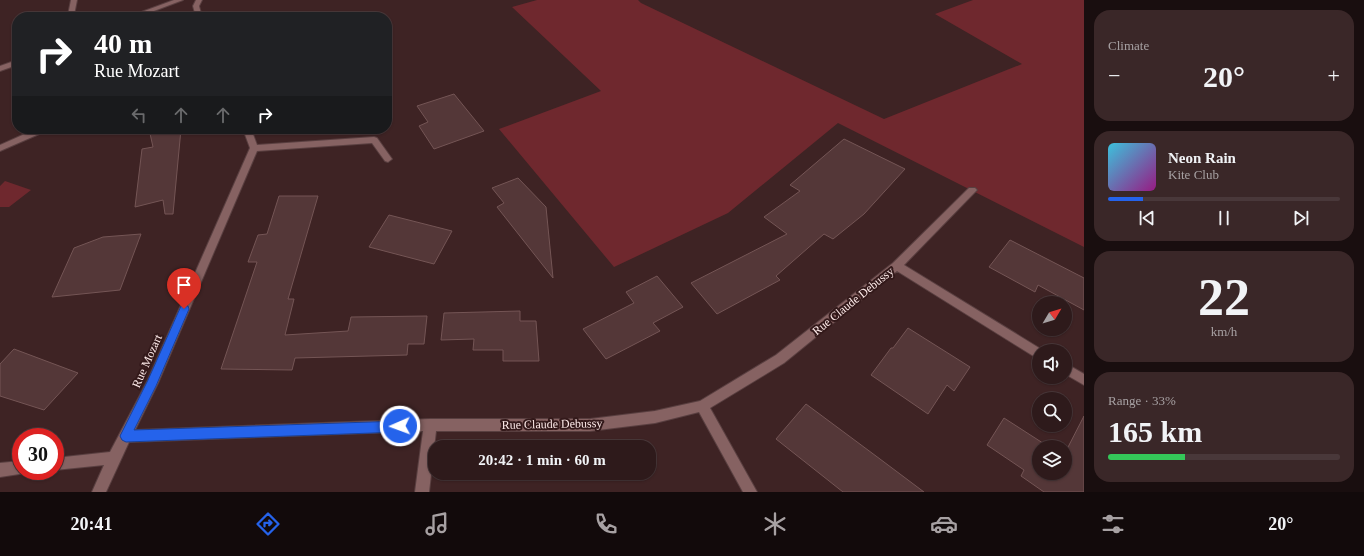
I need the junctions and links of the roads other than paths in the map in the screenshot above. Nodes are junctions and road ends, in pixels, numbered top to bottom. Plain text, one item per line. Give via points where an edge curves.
1 (74, 0) edge
2 (180, 0) edge
3 (199, 0) edge
4 (71, 12) edge
5 (145, 12) edge
6 (198, 12) edge
7 (12, 64) edge
8 (0, 69) edge
9 (31, 134) edge
10 (249, 134) edge
11 (0, 148) edge
12 (254, 148) junction
13 (388, 159) dead end
14 (972, 190) dead end
15 (896, 266) junction
16 (1032, 349) edge
17 (1072, 372) edge
18 (1084, 380) edge
19 (702, 406) junction
20 (430, 425) junction
21 (126, 436) junction
22 (114, 458) junction
23 (64, 463) edge
24 (12, 469) edge
25 (0, 470) edge
26 (99, 492) edge
27 (422, 492) edge
28 (750, 492) edge

1 - 4 street
2 - 5 street
3 - 6 street via 196,6
7 - 8 street
9 - 11 street
10 - 12 street
12 - 13 street via 374,140
12 - 21 street, Rue Mozart via 152,383
14 - 15 street, Rue Claude Debussy
15 - 16 street
15 - 19 street, Rue Claude Debussy via 780,359
17 - 18 street
19 - 20 street, Rue Claude Debussy via 655,417 590,425
19 - 28 street
20 - 21 street, Rue Claude Debussy
20 - 27 street
21 - 22 street, Rue Mozart
22 - 23 street
22 - 26 street, Rue Mozart
24 - 25 street

